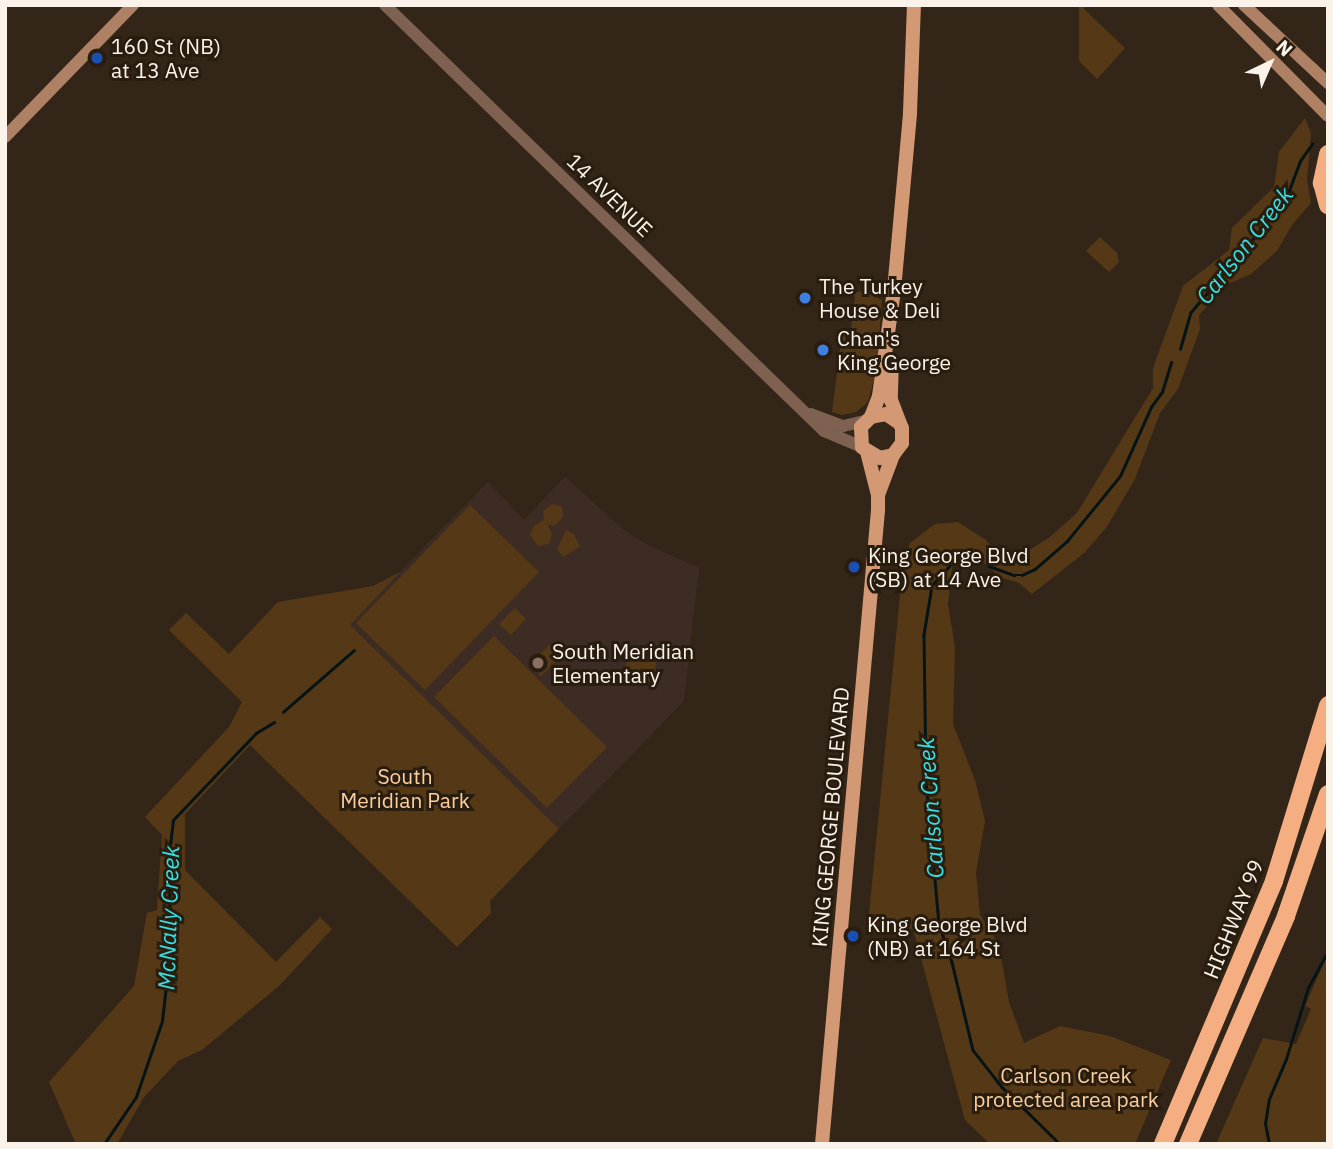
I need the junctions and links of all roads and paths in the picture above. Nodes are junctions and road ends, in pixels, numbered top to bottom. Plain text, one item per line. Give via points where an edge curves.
1 (133, 5) edge
2 (385, 5) edge
3 (914, 5) edge
4 (923, 5) edge
5 (1219, 5) edge
6 (1244, 5) edge
7 (1328, 83) edge
8 (910, 105) junction
9 (1328, 116) edge
10 (5, 137) edge
11 (1328, 154) edge
12 (1328, 205) edge
13 (894, 290) junction
14 (808, 413) junction
15 (868, 419) junction
16 (898, 422) junction
17 (864, 449) junction
18 (893, 455) junction
19 (878, 495) junction
20 (1328, 696) edge
21 (1326, 710) edge
22 (1328, 794) edge
23 (1328, 832) edge
24 (1241, 1023) junction
25 (822, 1144) edge
26 (1163, 1144) edge
27 (1188, 1144) edge

1 - 10 main road
2 - 14 street, 14 AVENUE
3 - 8 main road
4 - 8 main road
5 - 9 main road
6 - 7 main road
8 - 13 main road
11 - 12 highway via 1322,173
13 - 15 main road via 879,396
13 - 16 main road via 891,400
14 - 15 street, 14 AVENUE via 843,426
14 - 17 street, 14 AVENUE via 824,431
15 - 16 main road via 886,414
15 - 17 main road via 859,433
16 - 18 main road via 903,436
17 - 18 main road via 880,458
17 - 19 main road, KING GEORGE BOULEVARD
18 - 19 main road, KING GEORGE BOULEVARD
19 - 25 main road, KING GEORGE BOULEVARD
20 - 21 highway, HIGHWAY 99
21 - 26 highway, HIGHWAY 99 via 1274,881
22 - 24 highway via 1293,898
23 - 24 highway via 1303,897
24 - 27 highway

